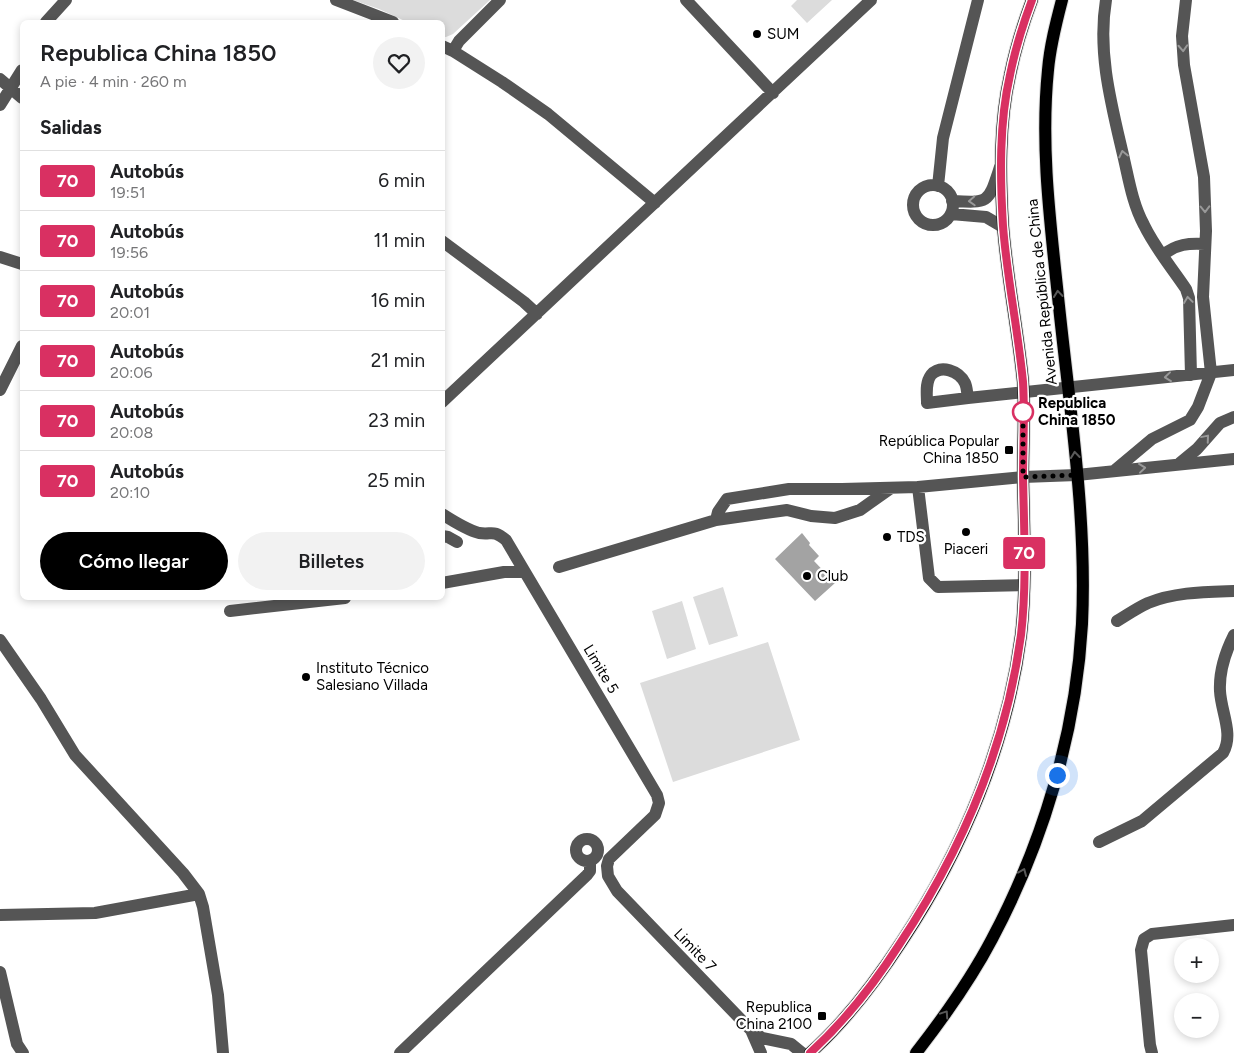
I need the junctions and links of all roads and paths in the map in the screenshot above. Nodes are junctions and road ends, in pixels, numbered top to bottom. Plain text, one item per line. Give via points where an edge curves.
1 (66, 0) edge
2 (336, 0) edge
3 (500, 0) edge
4 (686, 0) edge
5 (871, 0) edge
6 (978, 0) edge
7 (1032, 0) edge
8 (1062, 0) edge
9 (1106, 0) edge
10 (1186, 0) edge
11 (48, 20) edge
12 (388, 20) edge
13 (448, 48) edge
14 (20, 74) edge
15 (0, 79) edge
16 (11, 90) junction
17 (772, 93) junction
18 (20, 97) edge
19 (0, 104) edge
20 (1002, 163) junction
21 (938, 186) junction
22 (655, 203) junction
23 (951, 207) junction
24 (1003, 227) junction
25 (445, 243) edge
26 (1205, 244) junction
27 (1163, 255) junction
28 (0, 257) edge
29 (20, 263) edge
30 (537, 314) junction
31 (20, 350) edge
32 (1234, 370) edge
33 (1211, 373) junction
34 (1191, 375) junction
35 (1068, 389) junction
36 (0, 390) edge
37 (1023, 393) junction
38 (968, 398) dead end
39 (445, 399) edge
40 (1234, 417) edge
41 (1234, 459) edge
42 (1180, 463) junction
43 (1115, 470) junction
44 (1077, 475) junction
45 (1023, 477) junction
46 (918, 487) junction
47 (891, 488) junction
48 (445, 516) edge
49 (716, 520) junction
50 (445, 536) edge
51 (456, 542) dead end
52 (489, 563) dead end
53 (559, 567) dead end
54 (504, 572) junction
55 (524, 572) junction
56 (445, 583) edge
57 (1024, 585) junction
58 (1234, 591) edge
59 (314, 600) edge
60 (230, 611) dead end
61 (1117, 621) dead end
62 (1234, 635) edge
63 (0, 640) edge
64 (1099, 842) dead end
65 (614, 854) joint
66 (590, 861) dead end
67 (199, 894) junction
68 (0, 915) edge
69 (1234, 925) edge
70 (0, 972) edge
71 (751, 1030) junction
72 (23, 1053) edge
73 (223, 1053) edge
74 (400, 1053) edge
75 (761, 1053) edge
76 (802, 1053) edge
77 (810, 1053) edge
78 (916, 1053) edge
79 (1152, 1053) edge

1 - 11 street
2 - 12 street
3 - 13 street
4 - 17 street
5 - 17 street
6 - 21 street via 943,138
7 - 20 main road, Avenida República de China via 1004,107
35 -> 8 main road, Avenida República de China via 1047,187 1045,118 1048,68
27 -> 9 street via 1139,214 1116,125 1104,57
10 -> 26 street via 1182,36 1184,65 1204,177
13 - 22 street via 548,114
14 - 16 street
15 - 16 street
16 - 18 street
16 - 19 street
17 - 22 street
20 -> 23 street via 991,194
20 - 24 main road, Avenida República de China
21 - 23 street via 950,195
21 - 23 street via 926,186 916,194 915,213 923,223 936,225 942,223
22 - 30 street
23 - 24 street via 986,217
24 - 37 main road, Avenida República de China
25 - 30 street
26 - 27 street via 1184,244
26 - 33 street via 1203,297
34 -> 27 street via 1189,298
28 - 29 street
30 - 39 street
31 - 36 street
32 - 33 street
33 - 34 street
33 - 43 street via 1190,420 1152,439
34 -> 35 street
35 - 37 street
44 -> 35 main road, Avenida República de China
37 - 38 street
37 - 45 main road, Avenida República de China
42 -> 40 street via 1220,423
41 - 42 street
43 -> 42 street
43 - 44 street
44 - 45 street
78 -> 44 main road, Avenida República de China via 992,940 1039,835 1057,775 1075,690 1082,623
45 - 46 street
45 - 57 main road, Avenida República de China
46 - 47 street
46 - 57 street via 932,583 938,587
47 - 49 street via 860,510 835,518 787,510
47 - 49 street via 789,489 733,497 724,503
48 - 55 street, Limite 5 via 480,533 499,535 506,540
49 - 53 street
50 - 51 street
52 - 54 street
54 - 55 street
54 - 56 street
55 - 65 street, Limite 5 via 657,795 659,803 654,816
57 - 77 main road, Avenida República de China via 1021,635 1008,702 987,772 955,852 925,906 882,971
58 - 61 street via 1166,598
59 - 60 street
62 - 64 street via 1223,663 1220,687 1231,733 1229,746 1142,821
63 - 67 street via 75,755
65 - 71 street, Limite 7 via 607,866 608,876 618,891
66 - 74 street via 587,875
67 - 68 street via 95,913
67 - 73 street via 218,995
69 - 79 street via 1152,934 1144,939 1141,950
70 - 72 street
71 - 75 street
71 - 76 street via 762,1038 791,1044

